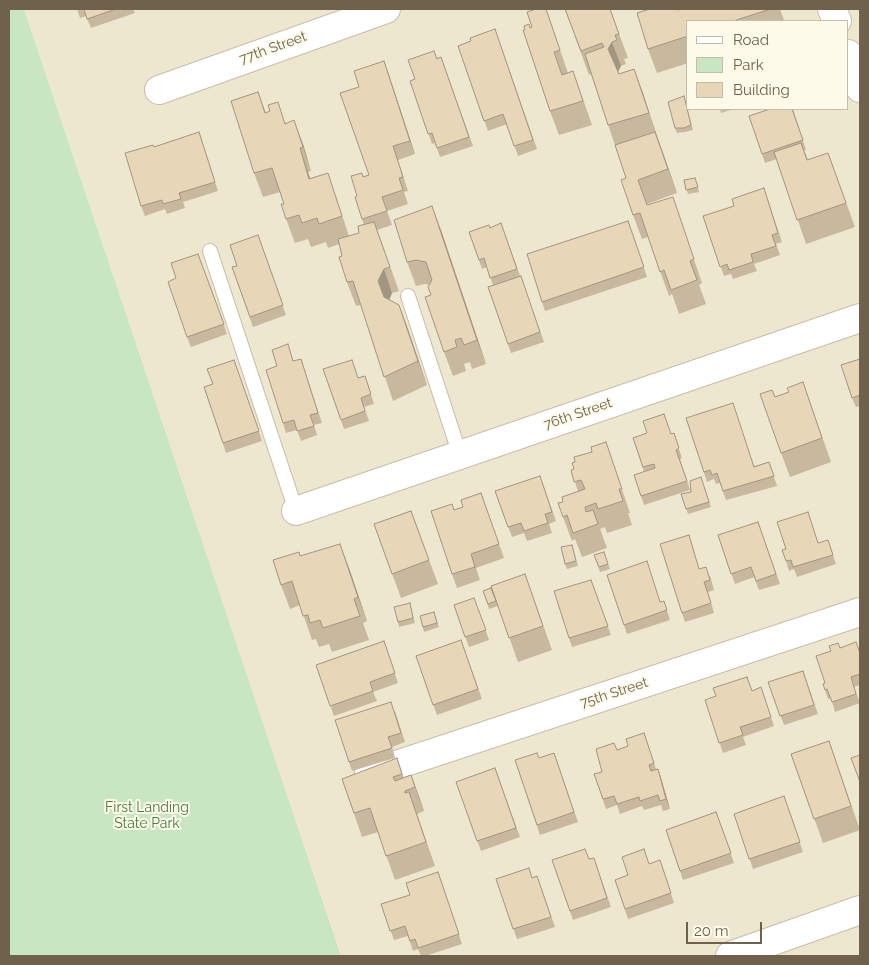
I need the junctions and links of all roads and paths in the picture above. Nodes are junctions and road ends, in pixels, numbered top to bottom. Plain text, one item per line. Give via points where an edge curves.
1 (386, 9) edge
2 (849, 57) edge
3 (860, 88) edge
4 (159, 90) dead end
5 (210, 251) dead end
6 (408, 296) dead end
7 (860, 318) edge
8 (460, 455) junction
9 (296, 511) joint
10 (860, 612) edge
11 (368, 774) edge
12 (860, 910) edge
13 (730, 956) edge

1 - 4 street, 77th Street
2 - 3 street
5 - 9 lane
6 - 8 lane
7 - 8 street, 76th Street
8 - 9 street, 76th Street
10 - 11 street, 75th Street
12 - 13 street

